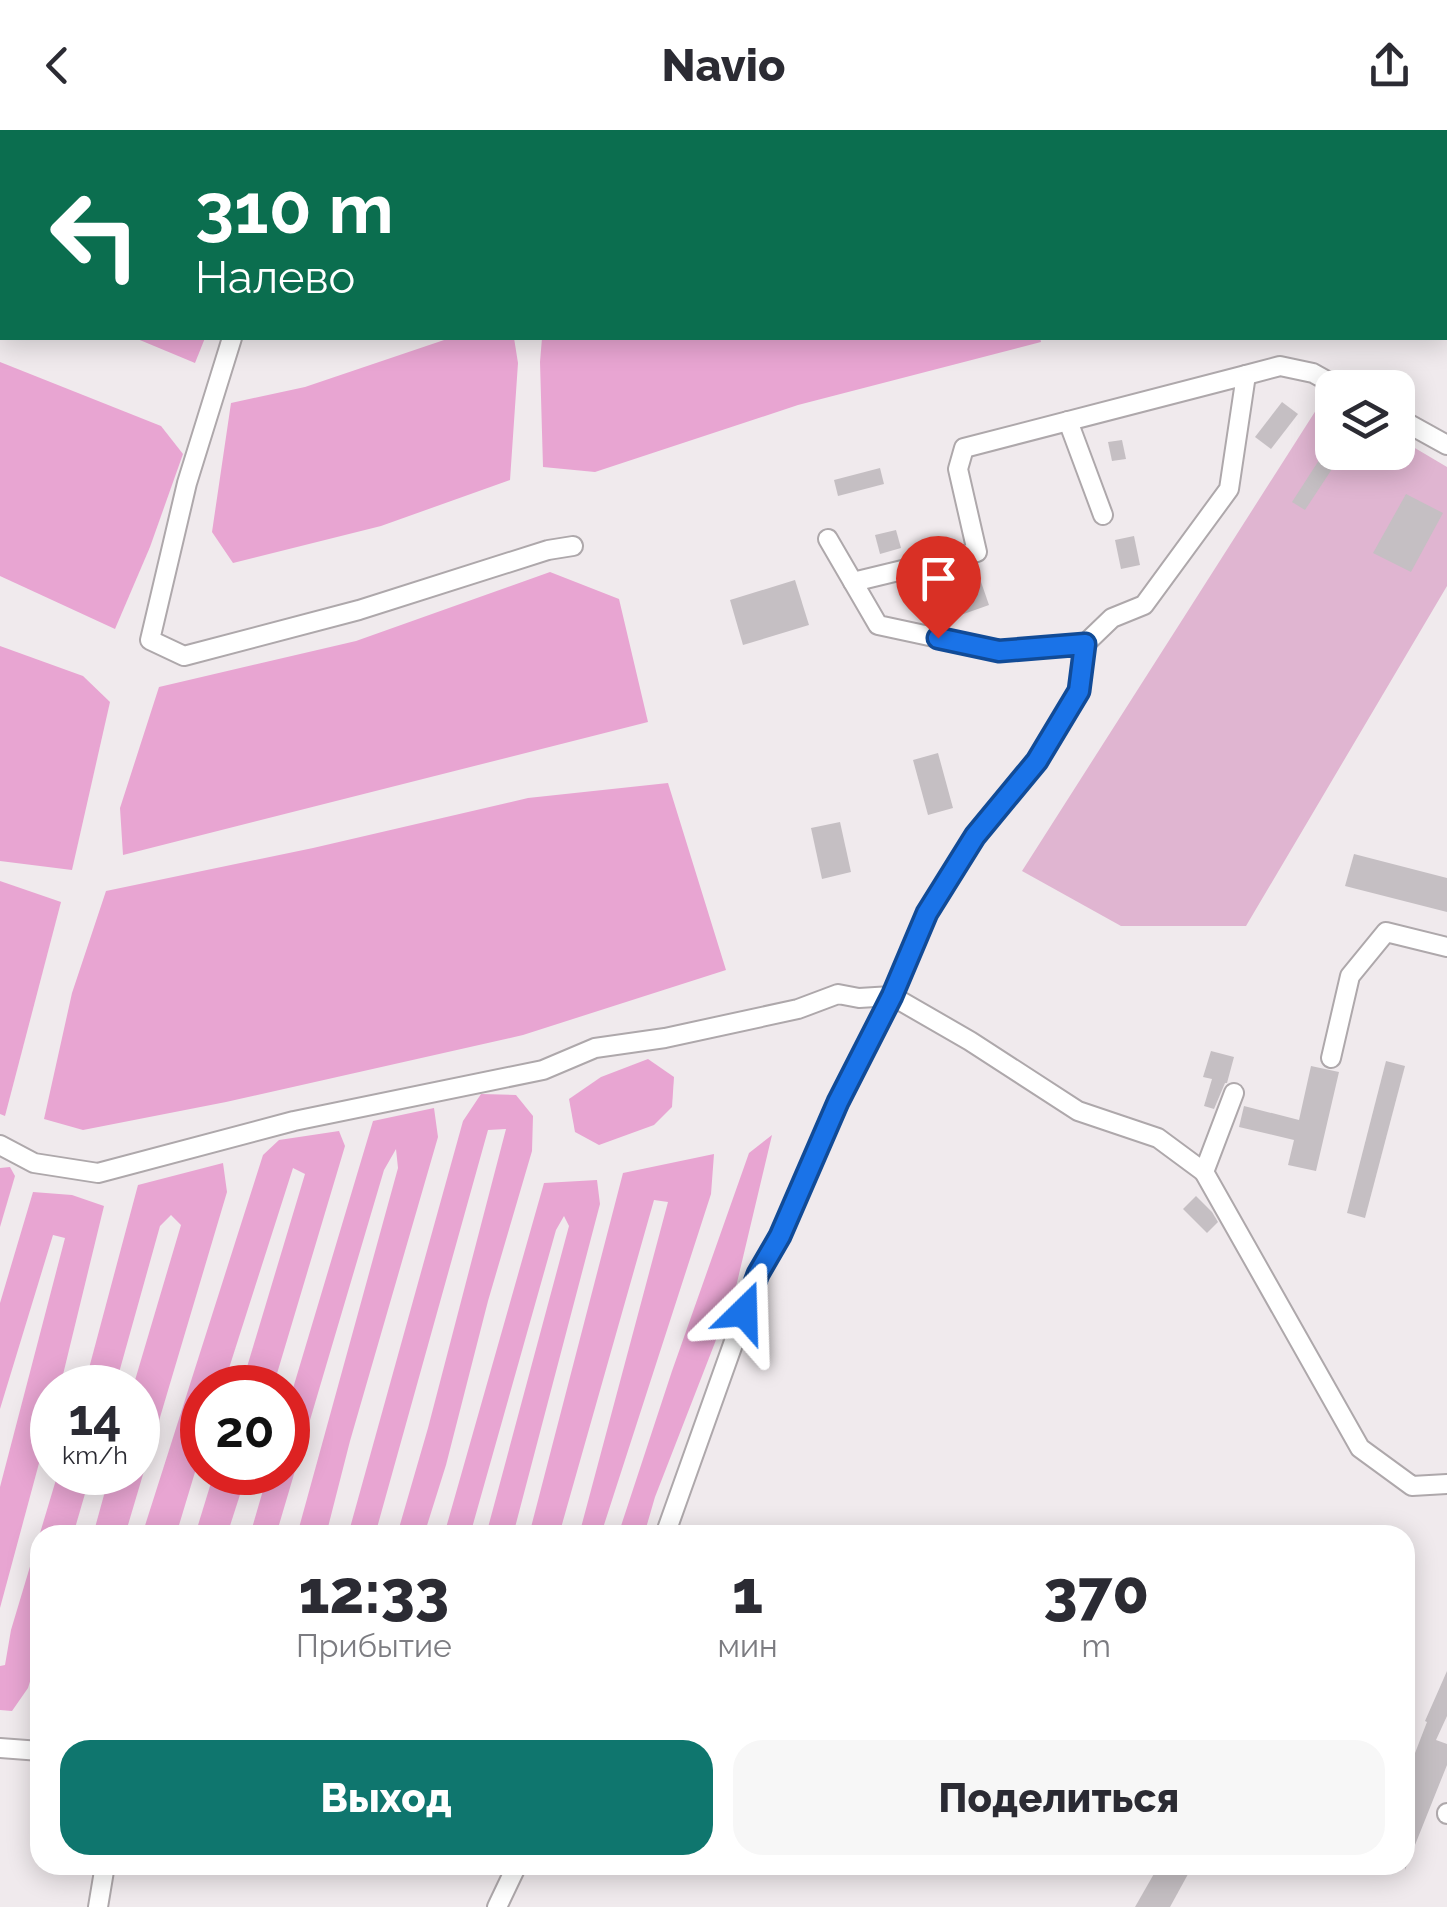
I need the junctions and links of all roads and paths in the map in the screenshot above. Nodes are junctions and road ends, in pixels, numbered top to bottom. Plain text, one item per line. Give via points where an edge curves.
1 (231, 340) edge
2 (1315, 374) edge
3 (1246, 376) junction
4 (1068, 421) junction
5 (1415, 427) edge
6 (1447, 445) edge
7 (1103, 515) dead end
8 (828, 538) dead end
9 (572, 546) dead end
10 (853, 582) junction
11 (1085, 644) junction
12 (1447, 948) edge
13 (892, 996) junction
14 (1331, 1058) dead end
15 (1234, 1093) dead end
16 (0, 1146) edge
17 (1204, 1172) junction
18 (1447, 1484) edge
19 (669, 1525) edge
20 (0, 1748) edge
21 (30, 1750) edge
22 (103, 1875) edge
23 (511, 1875) edge
24 (98, 1907) edge
25 (497, 1907) edge

1 - 9 lane via 186,483 150,640 184,656
2 - 3 lane via 1280,366
3 - 4 lane
3 - 11 lane via 1229,489 1144,605 1112,618
4 - 7 lane
4 - 10 lane via 964,448 958,470 977,552
5 - 6 lane
8 - 10 lane
10 - 11 lane via 878,625 999,651
11 - 13 lane via 1079,691 927,913
12 - 14 lane via 1386,932 1350,976
13 - 16 lane via 838,994 798,1009 595,1048 544,1070 294,1120 98,1173 34,1162
13 - 17 lane via 1078,1111 1158,1138
13 - 19 lane via 758,1274
15 - 17 lane
17 - 18 lane via 1360,1448 1412,1486
20 - 21 lane
22 - 24 lane
23 - 25 lane

